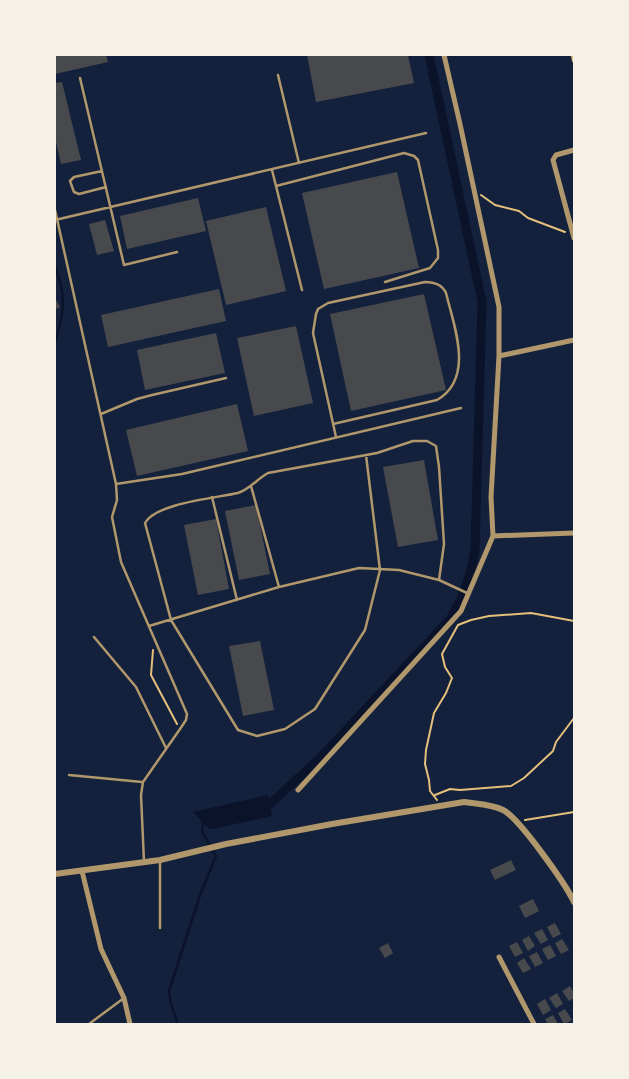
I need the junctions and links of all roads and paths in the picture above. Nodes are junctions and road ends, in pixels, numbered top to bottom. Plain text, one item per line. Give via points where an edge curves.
1 (444, 55) edge
2 (572, 55) edge
3 (573, 61) edge
4 (278, 75) dead end
5 (80, 78) dead end
6 (426, 133) dead end
7 (574, 150) edge
8 (299, 163) junction
9 (272, 170) junction
10 (102, 171) junction
11 (276, 186) junction
12 (106, 187) junction
13 (473, 190) junction
14 (111, 207) junction
15 (55, 210) edge
16 (56, 220) edge
17 (568, 234) dead end
18 (574, 238) edge
19 (177, 252) dead end
20 (385, 282) dead end
21 (302, 290) dead end
22 (574, 340) edge
23 (499, 356) junction
24 (226, 378) dead end
25 (461, 408) dead end
26 (101, 414) junction
27 (333, 424) junction
28 (336, 437) junction
29 (366, 456) junction
30 (116, 484) junction
31 (251, 486) junction
32 (212, 497) junction
33 (574, 533) edge
34 (493, 536) junction
35 (380, 570) junction
36 (439, 580) junction
37 (279, 587) junction
38 (468, 594) junction
39 (237, 600) junction
40 (171, 620) junction
41 (574, 622) edge
42 (148, 626) junction
43 (94, 637) dead end
44 (153, 638) junction
45 (574, 718) edge
46 (180, 729) junction
47 (166, 749) junction
48 (69, 775) dead end
49 (143, 782) junction
50 (298, 790) dead end
51 (430, 791) dead end
52 (434, 796) dead end
53 (574, 812) edge
54 (518, 821) junction
55 (160, 860) junction
56 (144, 862) junction
57 (82, 871) junction
58 (55, 874) edge
59 (574, 902) edge
60 (160, 928) dead end
61 (499, 957) dead end
62 (124, 998) junction
63 (89, 1024) edge
64 (130, 1024) edge
65 (534, 1024) edge

1 - 13 street
2 - 3 path
4 - 8 lane
5 - 10 lane
6 - 8 lane
7 - 18 street via 556,154 553,160
8 - 9 lane
9 - 11 lane
9 - 14 lane
10 - 12 lane
10 - 12 lane via 74,177 70,181 74,192 79,194
11 - 20 lane via 404,153 414,156 418,160 438,258 430,268
11 - 21 lane
12 - 14 lane
13 - 17 path via 495,205 519,211 528,218
13 - 23 street via 497,295
14 - 16 lane
14 - 19 lane via 124,265
15 - 16 lane
16 - 26 lane
22 - 23 street
23 - 34 street
24 - 26 lane via 137,399
25 - 28 lane
26 - 30 lane
27 - 27 lane via 313,333 318,309 328,302 424,282 441,286 446,293 460,349 456,376 446,396
27 - 28 lane
28 - 30 lane via 182,474
29 - 31 lane via 268,473
29 - 35 lane
29 - 36 lane via 413,441 427,441 436,446 444,544
30 - 42 lane via 117,500 112,517 121,562
31 - 32 lane via 238,493
31 - 37 lane
32 - 39 lane
32 - 40 lane via 155,512 145,523
33 - 34 street
34 - 38 street
35 - 36 lane via 399,570
35 - 37 lane via 359,568
35 - 40 lane via 365,630 315,709 285,729 257,736 238,730
36 - 38 lane
37 - 39 lane
38 - 50 street via 461,612
39 - 40 lane
40 - 42 lane
41 - 51 path via 531,613 489,616 458,625 442,654 452,678 431,721 425,764
42 - 44 lane
43 - 47 lane via 136,687
44 - 46 path via 151,675
44 - 46 lane via 187,714
45 - 52 path via 553,751 511,786 450,789
46 - 47 lane
47 - 49 lane
48 - 49 lane
49 - 56 lane
53 - 54 path
54 - 55 street via 503,810 486,804 464,802 226,844
54 - 59 street
55 - 56 street
55 - 60 lane
56 - 57 street
57 - 58 street
57 - 62 street via 102,949
61 - 65 street
62 - 63 lane
62 - 64 street

